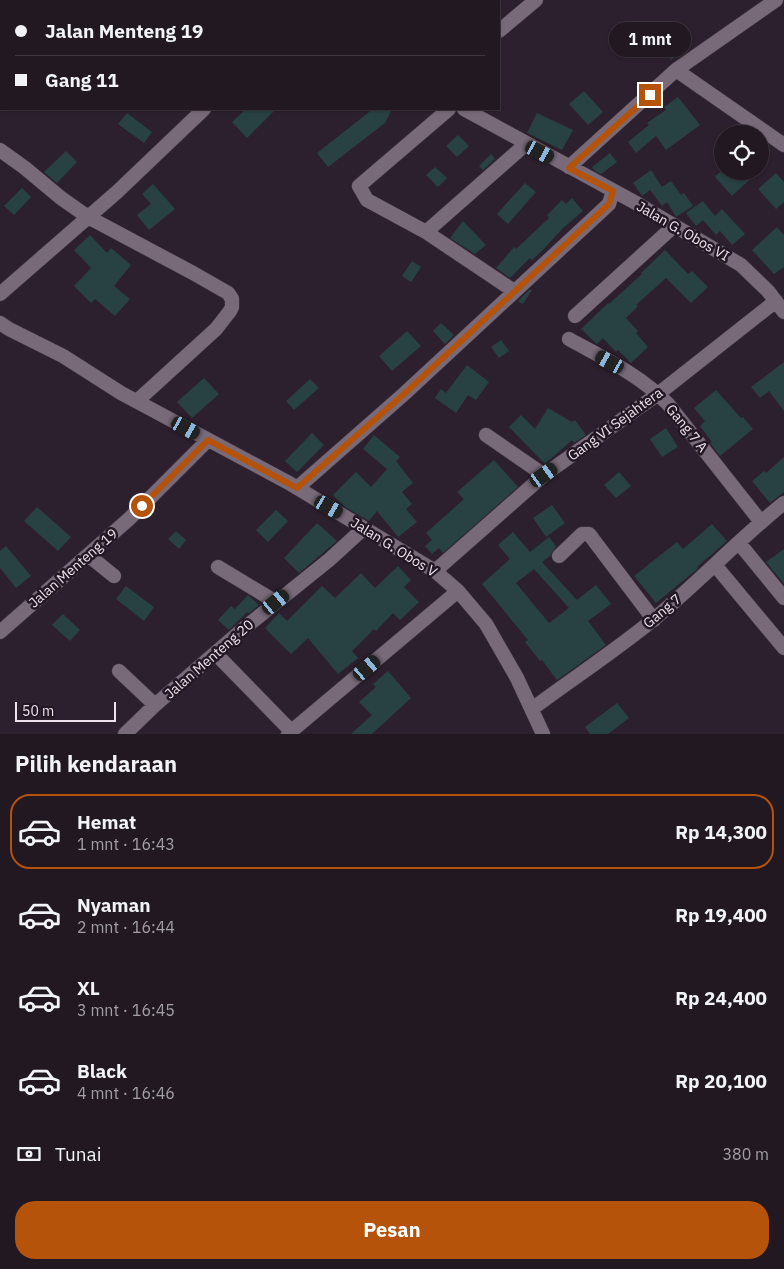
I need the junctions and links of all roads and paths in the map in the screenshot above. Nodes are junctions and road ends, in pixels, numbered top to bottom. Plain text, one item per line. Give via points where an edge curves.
1 (536, 0) edge
2 (776, 0) edge
3 (500, 30) edge
4 (676, 70) junction
5 (203, 110) edge
6 (448, 110) edge
7 (466, 110) edge
8 (526, 144) junction
9 (784, 145) edge
10 (0, 150) edge
11 (569, 168) junction
12 (613, 191) junction
13 (88, 217) junction
14 (674, 226) junction
15 (426, 232) junction
16 (514, 291) junction
17 (0, 294) edge
18 (780, 306) edge
19 (575, 316) dead end
20 (0, 323) edge
21 (569, 340) dead end
22 (658, 394) junction
23 (138, 401) junction
24 (486, 436) dead end
25 (208, 440) junction
26 (544, 475) junction
27 (297, 488) junction
28 (784, 503) edge
29 (761, 522) junction
30 (364, 528) junction
31 (739, 543) junction
32 (88, 555) junction
33 (559, 556) dead end
34 (715, 566) junction
35 (218, 567) dead end
36 (435, 571) junction
37 (114, 576) dead end
38 (458, 591) junction
39 (784, 598) edge
40 (276, 602) junction
41 (654, 620) junction
42 (1, 630) edge
43 (784, 648) edge
44 (216, 654) junction
45 (119, 671) dead end
46 (155, 705) junction
47 (532, 709) junction
48 (290, 733) edge
49 (125, 734) edge
50 (543, 734) edge

1 - 3 street
2 - 4 street
4 - 9 street
4 - 11 street
5 - 13 street
6 - 15 street via 359,186 367,200
7 - 8 street, Jalan G. Obos VI
8 - 11 street, Jalan G. Obos VI
8 - 15 street
10 - 13 street
11 - 12 street, Jalan G. Obos VI
12 - 14 street, Jalan G. Obos VI
12 - 16 street via 609,204
13 - 17 street
13 - 23 street via 193,272 228,293 232,299 230,311 216,329
14 - 18 street, Jalan G. Obos VI via 741,265
14 - 19 street
15 - 16 street
16 - 27 street
18 - 22 street, Gang VI Sejahtera
20 - 23 street, Jalan G. Obos V
21 - 22 street, Gang 7 A via 634,375
22 - 26 street, Gang VI Sejahtera
22 - 29 street, Gang 7 A
23 - 25 street, Jalan G. Obos V
24 - 26 street
25 - 27 street, Jalan G. Obos V
25 - 32 street, Jalan Menteng 19
26 - 36 street, Gang VI Sejahtera
27 - 30 street, Jalan G. Obos V
28 - 29 street, Gang 7
29 - 31 street, Gang 7
30 - 36 street, Jalan G. Obos V
30 - 40 street, Jalan Menteng 20
31 - 34 street, Gang 7
31 - 39 street
32 - 37 street
32 - 42 street, Jalan Menteng 19
33 - 41 street via 580,536 590,534
34 - 41 street, Gang 7
34 - 43 street
35 - 40 street
36 - 38 street, Jalan G. Obos V
38 - 47 street, Jalan G. Obos V via 478,613 498,644
38 - 48 street
40 - 44 street, Jalan Menteng 20
41 - 47 street, Gang 7
44 - 46 street, Jalan Menteng 20
44 - 48 street
45 - 46 street
46 - 49 street, Jalan Menteng 20
47 - 50 street, Jalan G. Obos V

